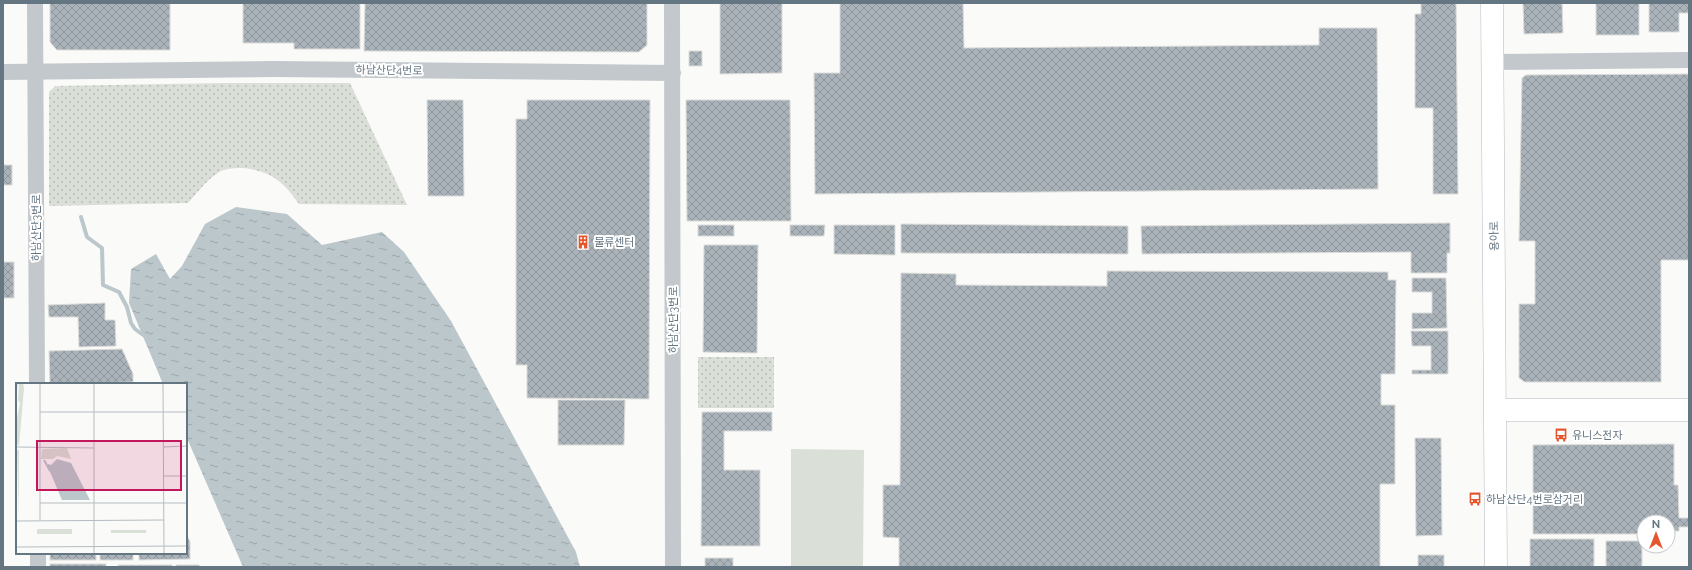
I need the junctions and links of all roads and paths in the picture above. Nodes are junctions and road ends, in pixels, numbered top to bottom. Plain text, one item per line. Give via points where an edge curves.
1 (35, 3) edge
2 (672, 3) edge
3 (1492, 3) edge
4 (1689, 60) edge
5 (1492, 62) junction
6 (3, 72) edge
7 (35, 72) junction
8 (673, 73) junction
9 (37, 383) edge
10 (1496, 410) junction
11 (1689, 410) edge
12 (38, 554) edge
13 (38, 567) edge
14 (673, 567) edge
15 (1496, 567) edge

1 - 7 street
2 - 8 street
3 - 5 street, 용아로
4 - 5 street
5 - 10 street, 용아로
6 - 7 street, 하남산단4번로
7 - 8 street, 하남산단4번로 via 273,69
7 - 9 street, 하남산단3번로
8 - 14 street, 하남산단3번로
10 - 11 street
10 - 15 street, 용아로
12 - 13 street

